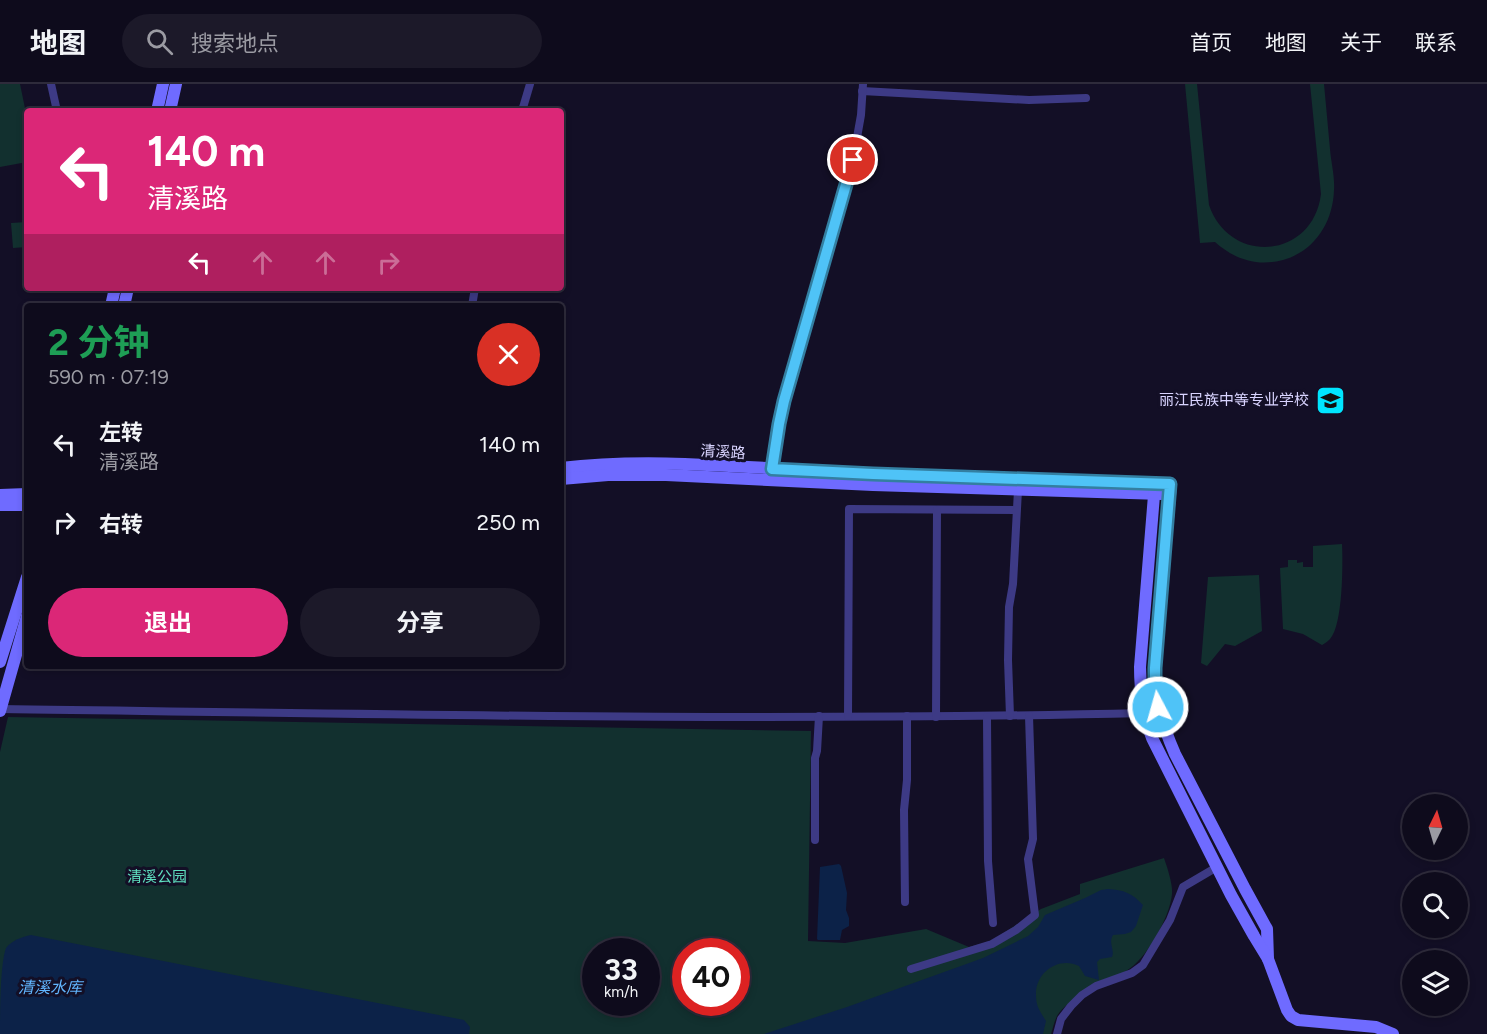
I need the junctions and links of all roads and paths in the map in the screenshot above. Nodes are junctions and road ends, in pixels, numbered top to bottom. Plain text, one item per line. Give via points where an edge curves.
1 (51, 84) edge
2 (163, 84) edge
3 (176, 84) edge
4 (530, 84) edge
5 (862, 88) edge
6 (1086, 98) dead end
7 (56, 108) edge
8 (158, 108) edge
9 (171, 108) edge
10 (523, 108) edge
11 (564, 468) edge
12 (772, 469) junction
13 (564, 479) edge
14 (1155, 489) junction
15 (1018, 490) junction
16 (24, 494) edge
17 (0, 495) edge
18 (0, 505) edge
19 (24, 505) edge
20 (937, 510) junction
21 (1016, 510) junction
22 (24, 587) edge
23 (24, 626) edge
24 (0, 662) edge
25 (0, 710) edge
26 (1144, 713) junction
27 (819, 716) junction
28 (848, 716) junction
29 (1010, 716) junction
30 (1029, 716) junction
31 (907, 717) junction
32 (936, 717) junction
33 (987, 717) junction
34 (815, 840) dead end
35 (1217, 867) junction
36 (905, 902) dead end
37 (993, 923) dead end
38 (1268, 959) junction
39 (911, 969) dead end
40 (1390, 1033) edge
41 (1057, 1034) edge

1 - 7 street
2 - 8 street
3 - 9 street
4 - 10 street
5 - 6 street via 1029,100
5 - 12 street via 853,160 784,401
11 - 12 street, 清溪路 via 637,463
12 - 14 street, 清溪路
13 - 15 street, 清溪路 via 666,475
14 - 15 street, 清溪路
14 - 26 street via 1140,667
14 - 38 street, 清溪路 via 1170,489 1155,668 1158,707 1175,754 1267,929
15 - 21 street
16 - 17 street
18 - 19 street
20 - 21 street
20 - 28 street via 849,509
20 - 32 street
21 - 29 street via 1013,584 1008,607
22 - 24 street
23 - 25 street
25 - 27 street
26 - 30 street
26 - 35 street via 1162,760
27 - 28 street
27 - 34 street
28 - 31 street
29 - 30 street
29 - 33 street
30 - 39 street via 1033,839 1028,859 1035,915 992,944
31 - 32 street
31 - 36 street
32 - 33 street
33 - 37 street via 988,861
35 - 38 street
35 - 41 street via 1183,887 1170,920 1143,965 1083,995 1061,1019
38 - 40 street via 1287,1010 1294,1018 1376,1027

